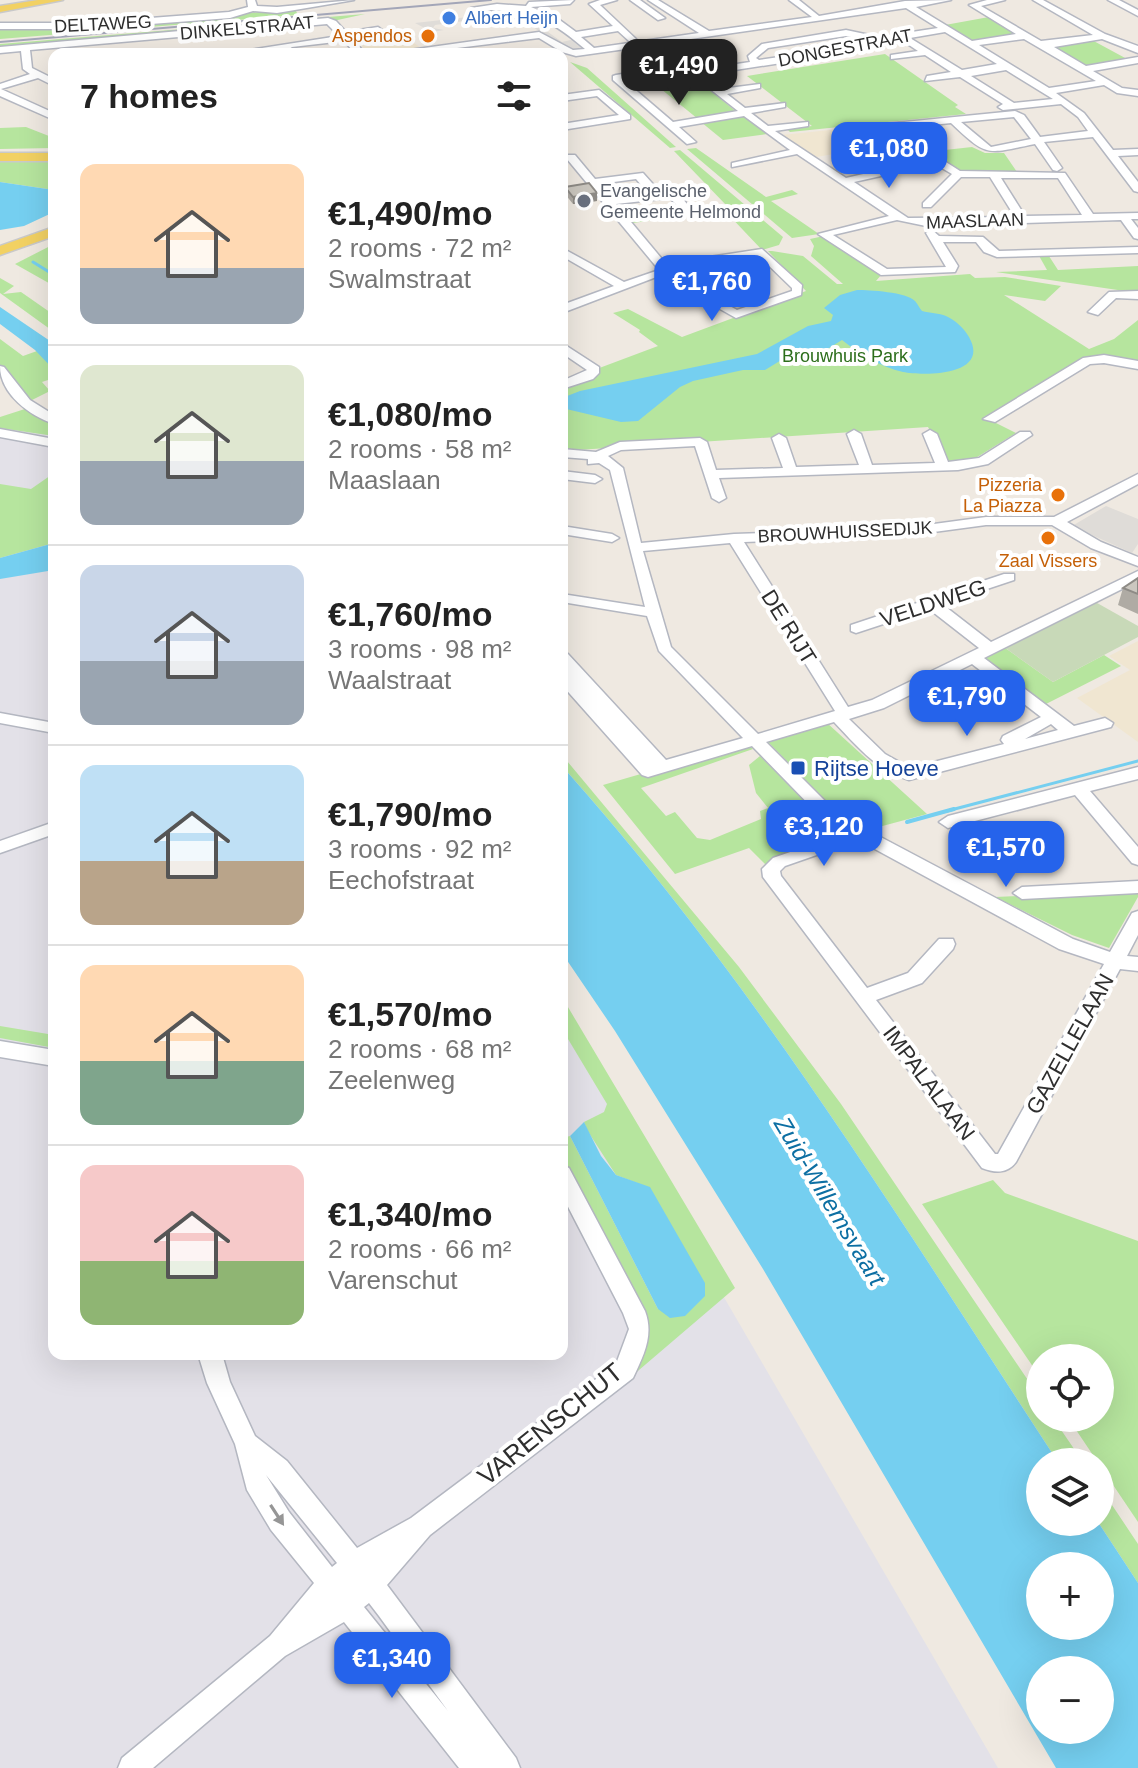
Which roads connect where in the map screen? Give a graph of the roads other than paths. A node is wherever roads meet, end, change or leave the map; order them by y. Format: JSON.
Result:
{"nodes":[{"id":1,"x":35,"y":0,"type":"edge"},
{"id":2,"x":58,"y":0,"type":"edge"},
{"id":3,"x":350,"y":0,"type":"edge"},
{"id":4,"x":613,"y":0,"type":"edge"},
{"id":5,"x":634,"y":0,"type":"edge"},
{"id":6,"x":652,"y":0,"type":"edge"},
{"id":7,"x":662,"y":0,"type":"edge"},
{"id":8,"x":793,"y":0,"type":"edge"},
{"id":9,"x":885,"y":0,"type":"edge"},
{"id":10,"x":946,"y":0,"type":"edge"},
{"id":11,"x":1001,"y":0,"type":"edge"},
{"id":12,"x":1037,"y":0,"type":"edge"},
{"id":13,"x":1112,"y":0,"type":"edge"},
{"id":14,"x":570,"y":1,"type":"edge"},
{"id":15,"x":325,"y":2,"type":"edge"},
{"id":16,"x":252,"y":4,"type":"edge"},
{"id":17,"x":905,"y":4,"type":"edge"},
{"id":18,"x":0,"y":7,"type":"edge"},
{"id":19,"x":519,"y":7,"type":"junction"},
{"id":20,"x":475,"y":8,"type":"dead end"},
{"id":21,"x":597,"y":8,"type":"junction"},
{"id":22,"x":585,"y":10,"type":"dead end"},
{"id":23,"x":1138,"y":13,"type":"edge"},
{"id":24,"x":561,"y":14,"type":"dead end"},
{"id":25,"x":549,"y":15,"type":"junction"},
{"id":26,"x":654,"y":15,"type":"junction"},
{"id":27,"x":815,"y":15,"type":"junction"},
{"id":28,"x":641,"y":17,"type":"dead end"},
{"id":29,"x":627,"y":19,"type":"dead end"},
{"id":30,"x":769,"y":22,"type":"dead end"},
{"id":31,"x":616,"y":24,"type":"junction"},
{"id":32,"x":0,"y":26,"type":"edge"},
{"id":33,"x":947,"y":29,"type":"junction"},
{"id":34,"x":378,"y":30,"type":"dead end"},
{"id":35,"x":679,"y":32,"type":"dead end"},
{"id":36,"x":576,"y":35,"type":"junction"},
{"id":37,"x":711,"y":35,"type":"junction"},
{"id":38,"x":345,"y":36,"type":"junction"},
{"id":39,"x":901,"y":36,"type":"junction"},
{"id":40,"x":1024,"y":36,"type":"junction"},
{"id":41,"x":1102,"y":36,"type":"junction"},
{"id":42,"x":879,"y":40,"type":"junction"},
{"id":43,"x":657,"y":42,"type":"junction"},
{"id":44,"x":971,"y":44,"type":"junction"},
{"id":45,"x":290,"y":45,"type":"junction"},
{"id":46,"x":1044,"y":45,"type":"junction"},
{"id":47,"x":269,"y":48,"type":"edge"},
{"id":48,"x":285,"y":48,"type":"edge"},
{"id":49,"x":356,"y":48,"type":"edge"},
{"id":50,"x":436,"y":48,"type":"edge"},
{"id":51,"x":555,"y":48,"type":"edge"},
{"id":52,"x":25,"y":49,"type":"junction"},
{"id":53,"x":0,"y":50,"type":"edge"},
{"id":54,"x":1138,"y":50,"type":"edge"},
{"id":55,"x":593,"y":51,"type":"junction"},
{"id":56,"x":926,"y":52,"type":"junction"},
{"id":57,"x":568,"y":55,"type":"edge"},
{"id":58,"x":673,"y":57,"type":"junction"},
{"id":59,"x":894,"y":57,"type":"dead end"},
{"id":60,"x":1138,"y":60,"type":"edge"},
{"id":61,"x":757,"y":64,"type":"junction"},
{"id":62,"x":1086,"y":69,"type":"junction"},
{"id":63,"x":691,"y":70,"type":"junction"},
{"id":64,"x":37,"y":75,"type":"junction"},
{"id":65,"x":48,"y":79,"type":"edge"},
{"id":66,"x":1105,"y":82,"type":"junction"},
{"id":67,"x":757,"y":86,"type":"dead end"},
{"id":68,"x":0,"y":89,"type":"edge"},
{"id":69,"x":1049,"y":91,"type":"junction"},
{"id":70,"x":719,"y":92,"type":"junction"},
{"id":71,"x":1138,"y":93,"type":"edge"},
{"id":72,"x":48,"y":94,"type":"edge"},
{"id":73,"x":568,"y":97,"type":"edge"},
{"id":74,"x":1064,"y":101,"type":"junction"},
{"id":75,"x":23,"y":102,"type":"junction"},
{"id":76,"x":782,"y":105,"type":"dead end"},
{"id":77,"x":1012,"y":106,"type":"junction"},
{"id":78,"x":971,"y":110,"type":"dead end"},
{"id":79,"x":745,"y":112,"type":"junction"},
{"id":80,"x":48,"y":114,"type":"edge"},
{"id":81,"x":953,"y":120,"type":"junction"},
{"id":82,"x":805,"y":124,"type":"dead end"},
{"id":83,"x":671,"y":125,"type":"junction"},
{"id":84,"x":568,"y":126,"type":"edge"},
{"id":85,"x":766,"y":129,"type":"junction"},
{"id":86,"x":1095,"y":134,"type":"junction"},
{"id":87,"x":1036,"y":141,"type":"junction"},
{"id":88,"x":691,"y":142,"type":"dead end"},
{"id":89,"x":798,"y":151,"type":"junction"},
{"id":90,"x":1138,"y":152,"type":"edge"},
{"id":91,"x":1111,"y":153,"type":"junction"},
{"id":92,"x":568,"y":154,"type":"edge"},
{"id":93,"x":0,"y":157,"type":"edge"},
{"id":94,"x":48,"y":157,"type":"edge"},
{"id":95,"x":934,"y":161,"type":"junction"},
{"id":96,"x":736,"y":165,"type":"dead end"},
{"id":97,"x":1059,"y":172,"type":"junction"},
{"id":98,"x":958,"y":174,"type":"junction"},
{"id":99,"x":994,"y":175,"type":"junction"},
{"id":100,"x":589,"y":178,"type":"junction"},
{"id":101,"x":845,"y":181,"type":"junction"},
{"id":102,"x":1138,"y":189,"type":"edge"},
{"id":103,"x":657,"y":196,"type":"junction"},
{"id":104,"x":609,"y":202,"type":"junction"},
{"id":105,"x":927,"y":205,"type":"dead end"},
{"id":106,"x":687,"y":210,"type":"dead end"},
{"id":107,"x":1138,"y":216,"type":"edge"},
{"id":108,"x":897,"y":217,"type":"junction"},
{"id":109,"x":1124,"y":217,"type":"junction"},
{"id":110,"x":1090,"y":218,"type":"junction"},
{"id":111,"x":1022,"y":220,"type":"junction"},
{"id":112,"x":926,"y":223,"type":"junction"},
{"id":113,"x":48,"y":233,"type":"edge"},
{"id":114,"x":1138,"y":236,"type":"edge"},
{"id":115,"x":936,"y":239,"type":"junction"},
{"id":116,"x":714,"y":243,"type":"dead end"},
{"id":117,"x":1138,"y":250,"type":"edge"},
{"id":118,"x":0,"y":251,"type":"edge"},
{"id":119,"x":568,"y":254,"type":"edge"},
{"id":120,"x":727,"y":257,"type":"junction"},
{"id":121,"x":666,"y":271,"type":"junction"},
{"id":122,"x":681,"y":274,"type":"junction"},
{"id":123,"x":624,"y":287,"type":"junction"},
{"id":124,"x":1138,"y":295,"type":"edge"},
{"id":125,"x":568,"y":306,"type":"edge"},
{"id":126,"x":1094,"y":312,"type":"dead end"},
{"id":127,"x":568,"y":351,"type":"edge"},
{"id":128,"x":1138,"y":365,"type":"edge"},
{"id":129,"x":0,"y":370,"type":"edge"},
{"id":130,"x":568,"y":382,"type":"edge"},
{"id":131,"x":48,"y":417,"type":"edge"},
{"id":132,"x":0,"y":433,"type":"edge"},
{"id":133,"x":854,"y":434,"type":"dead end"},
{"id":134,"x":930,"y":434,"type":"dead end"},
{"id":135,"x":779,"y":438,"type":"dead end"},
{"id":136,"x":48,"y":442,"type":"edge"},
{"id":137,"x":568,"y":457,"type":"edge"},
{"id":138,"x":596,"y":459,"type":"junction"},
{"id":139,"x":943,"y":466,"type":"junction"},
{"id":140,"x":867,"y":469,"type":"junction"},
{"id":141,"x":791,"y":471,"type":"junction"},
{"id":142,"x":710,"y":474,"type":"junction"},
{"id":143,"x":568,"y":476,"type":"edge"},
{"id":144,"x":1138,"y":478,"type":"edge"},
{"id":145,"x":595,"y":479,"type":"dead end"},
{"id":146,"x":719,"y":498,"type":"dead end"},
{"id":147,"x":1055,"y":521,"type":"junction"},
{"id":148,"x":568,"y":531,"type":"edge"},
{"id":149,"x":612,"y":538,"type":"dead end"},
{"id":150,"x":734,"y":538,"type":"junction"},
{"id":151,"x":635,"y":548,"type":"junction"},
{"id":152,"x":1136,"y":563,"type":"edge"},
{"id":153,"x":1009,"y":577,"type":"dead end"},
{"id":154,"x":568,"y":599,"type":"edge"},
{"id":155,"x":933,"y":604,"type":"junction"},
{"id":156,"x":656,"y":613,"type":"junction"},
{"id":157,"x":856,"y":628,"type":"dead end"},
{"id":158,"x":991,"y":650,"type":"junction"},
{"id":159,"x":974,"y":658,"type":"junction"},
{"id":160,"x":568,"y":664,"type":"edge"},
{"id":161,"x":568,"y":682,"type":"edge"},
{"id":162,"x":842,"y":716,"type":"junction"},
{"id":163,"x":1053,"y":717,"type":"junction"},
{"id":164,"x":0,"y":718,"type":"edge"},
{"id":165,"x":1105,"y":723,"type":"dead end"},
{"id":166,"x":48,"y":725,"type":"edge"},
{"id":167,"x":1072,"y":732,"type":"junction"},
{"id":168,"x":751,"y":739,"type":"junction"},
{"id":169,"x":976,"y":757,"type":"junction"},
{"id":170,"x":663,"y":767,"type":"junction"},
{"id":171,"x":1138,"y":773,"type":"edge"},
{"id":172,"x":1080,"y":790,"type":"junction"},
{"id":173,"x":948,"y":822,"type":"dead end"},
{"id":174,"x":846,"y":828,"type":"junction"},
{"id":175,"x":48,"y":830,"type":"edge"},
{"id":176,"x":0,"y":847,"type":"edge"},
{"id":177,"x":1138,"y":859,"type":"edge"},
{"id":178,"x":1138,"y":887,"type":"edge"},
{"id":179,"x":1022,"y":893,"type":"dead end"},
{"id":180,"x":1138,"y":918,"type":"edge"},
{"id":181,"x":946,"y":944,"type":"dead end"},
{"id":182,"x":1116,"y":961,"type":"junction"},
{"id":183,"x":1138,"y":964,"type":"edge"},
{"id":184,"x":864,"y":997,"type":"junction"},
{"id":185,"x":0,"y":1049,"type":"edge"},
{"id":186,"x":48,"y":1057,"type":"edge"},
{"id":187,"x":996,"y":1165,"type":"joint"},
{"id":188,"x":568,"y":1185,"type":"edge"},
{"id":189,"x":212,"y":1360,"type":"edge"},
{"id":190,"x":247,"y":1444,"type":"junction"},
{"id":191,"x":361,"y":1575,"type":"junction"},
{"id":192,"x":330,"y":1584,"type":"junction"},
{"id":193,"x":347,"y":1605,"type":"junction"},
{"id":194,"x":276,"y":1647,"type":"junction"},
{"id":195,"x":132,"y":1768,"type":"edge"},
{"id":196,"x":476,"y":1768,"type":"edge"},
{"id":197,"x":506,"y":1768,"type":"edge"}],
"edges":[{"from":1,"to":18,"type":"main road"},
{"from":2,"to":18,"type":"main road"},
{"from":3,"to":15,"type":"street","name":"DELTAWEG"},
{"from":4,"to":21,"type":"street"},
{"from":5,"to":26,"type":"street"},
{"from":6,"to":37,"type":"street"},
{"from":7,"to":37,"type":"street"},
{"from":8,"to":27,"type":"street"},
{"from":9,"to":27,"type":"street"},
{"from":10,"to":17,"type":"street"},
{"from":11,"to":40,"type":"street"},
{"from":12,"to":41,"type":"street"},
{"from":13,"to":23,"type":"street"},
{"from":14,"to":19,"type":"street"},
{"from":15,"to":16,"type":"street","name":"DELTAWEG"},
{"from":16,"to":32,"type":"street","name":"DELTAWEG"},
{"from":17,"to":33,"type":"street"},
{"from":17,"to":37,"type":"street"},
{"from":19,"to":20,"type":"street"},
{"from":19,"to":25,"type":"street"},
{"from":21,"to":22,"type":"street"},
{"from":21,"to":31,"type":"street"},
{"from":24,"to":25,"type":"street"},
{"from":25,"to":36,"type":"street"},
{"from":26,"to":28,"type":"street"},
{"from":26,"to":35,"type":"street"},
{"from":27,"to":30,"type":"street"},
{"from":29,"to":31,"type":"street"},
{"from":31,"to":36,"type":"street"},
{"from":31,"to":58,"type":"street","name":"MAASLAAN"},
{"from":33,"to":39,"type":"street","name":"DONGESTRAAT"},
{"from":33,"to":44,"type":"street"},
{"from":34,"to":38,"type":"street"},
{"from":36,"to":55,"type":"street"},
{"from":37,"to":43,"type":"street"},
{"from":38,"to":45,"type":"street"},
{"from":38,"to":49,"type":"street","name":"DINKELSTRAAT"},
{"from":38,"to":52,"type":"street","name":"DINKELSTRAAT"},
{"from":39,"to":42,"type":"street","name":"DONGESTRAAT"},
{"from":39,"to":56,"type":"street"},
{"from":40,"to":44,"type":"street"},
{"from":40,"to":46,"type":"street"},
{"from":41,"to":46,"type":"street"},
{"from":41,"to":54,"type":"street"},
{"from":42,"to":61,"type":"street","name":"DONGESTRAAT"},
{"from":42,"to":61,"type":"street"},
{"from":43,"to":55,"type":"street"},
{"from":43,"to":58,"type":"street","name":"MAASLAAN"},
{"from":44,"to":69,"type":"street"},
{"from":45,"to":47,"type":"street"},
{"from":45,"to":48,"type":"street"},
{"from":46,"to":62,"type":"street"},
{"from":50,"to":51,"type":"street"},
{"from":52,"to":53,"type":"street","name":"DINKELSTRAAT"},
{"from":52,"to":64,"type":"street"},
{"from":55,"to":57,"type":"street"},
{"from":56,"to":59,"type":"street"},
{"from":56,"to":77,"type":"street"},
{"from":58,"to":63,"type":"street","name":"MAASLAAN"},
{"from":60,"to":62,"type":"street"},
{"from":61,"to":63,"type":"street","name":"DONGESTRAAT"},
{"from":62,"to":66,"type":"street"},
{"from":63,"to":70,"type":"street","name":"MAASLAAN"},
{"from":63,"to":83,"type":"street","name":"DONGESTRAAT"},
{"from":64,"to":65,"type":"street"},
{"from":64,"to":68,"type":"street"},
{"from":66,"to":69,"type":"street"},
{"from":66,"to":71,"type":"street"},
{"from":67,"to":70,"type":"street"},
{"from":68,"to":75,"type":"street"},
{"from":69,"to":74,"type":"street"},
{"from":70,"to":79,"type":"street","name":"MAASLAAN"},
{"from":72,"to":75,"type":"street"},
{"from":73,"to":84,"type":"street"},
{"from":74,"to":77,"type":"street"},
{"from":74,"to":86,"type":"street"},
{"from":75,"to":80,"type":"street"},
{"from":76,"to":79,"type":"street"},
{"from":77,"to":78,"type":"street"},
{"from":79,"to":83,"type":"street"},
{"from":79,"to":85,"type":"street","name":"MAASLAAN"},
{"from":81,"to":87,"type":"street"},
{"from":81,"to":87,"type":"street"},
{"from":81,"to":95,"type":"street"},
{"from":82,"to":85,"type":"street"},
{"from":83,"to":88,"type":"street"},
{"from":85,"to":89,"type":"street","name":"MAASLAAN"},
{"from":86,"to":87,"type":"street"},
{"from":86,"to":91,"type":"street"},
{"from":87,"to":97,"type":"street"},
{"from":89,"to":96,"type":"street"},
{"from":89,"to":101,"type":"street","name":"MAASLAAN"},
{"from":90,"to":91,"type":"street"},
{"from":91,"to":102,"type":"street"},
{"from":92,"to":100,"type":"street"},
{"from":93,"to":94,"type":"main road"},
{"from":95,"to":98,"type":"street"},
{"from":95,"to":101,"type":"street"},
{"from":97,"to":99,"type":"street"},
{"from":97,"to":110,"type":"street"},
{"from":98,"to":99,"type":"street"},
{"from":98,"to":105,"type":"street"},
{"from":99,"to":111,"type":"street"},
{"from":100,"to":103,"type":"street"},
{"from":100,"to":104,"type":"street"},
{"from":101,"to":108,"type":"street","name":"MAASLAAN"},
{"from":103,"to":104,"type":"street"},
{"from":103,"to":106,"type":"street"},
{"from":104,"to":121,"type":"street"},
{"from":107,"to":109,"type":"street","name":"MAASLAAN"},
{"from":108,"to":112,"type":"street","name":"MAASLAAN"},
{"from":108,"to":115,"type":"street"},
{"from":109,"to":110,"type":"street","name":"MAASLAAN"},
{"from":109,"to":114,"type":"street"},
{"from":110,"to":111,"type":"street","name":"MAASLAAN"},
{"from":111,"to":112,"type":"street","name":"MAASLAAN"},
{"from":112,"to":115,"type":"street"},
{"from":113,"to":118,"type":"main road"},
{"from":115,"to":117,"type":"street"},
{"from":116,"to":120,"type":"street"},
{"from":119,"to":123,"type":"street"},
{"from":120,"to":122,"type":"street"},
{"from":120,"to":122,"type":"street"},
{"from":121,"to":122,"type":"street"},
{"from":121,"to":123,"type":"street"},
{"from":123,"to":125,"type":"street"},
{"from":124,"to":126,"type":"street"},
{"from":127,"to":130,"type":"street"},
{"from":128,"to":139,"type":"street"},
{"from":129,"to":131,"type":"street"},
{"from":132,"to":136,"type":"street"},
{"from":133,"to":140,"type":"street"},
{"from":134,"to":139,"type":"street"},
{"from":135,"to":141,"type":"street"},
{"from":137,"to":138,"type":"street"},
{"from":138,"to":142,"type":"street"},
{"from":138,"to":151,"type":"street"},
{"from":139,"to":140,"type":"street"},
{"from":140,"to":141,"type":"street"},
{"from":141,"to":142,"type":"street"},
{"from":142,"to":146,"type":"street"},
{"from":143,"to":145,"type":"street"},
{"from":144,"to":147,"type":"street"},
{"from":147,"to":150,"type":"street","name":"BROUWHUISSEDIJK"},
{"from":147,"to":152,"type":"street"},
{"from":148,"to":149,"type":"street"},
{"from":150,"to":151,"type":"street","name":"BROUWHUISSEDIJK"},
{"from":150,"to":162,"type":"street","name":"DE RIJT"},
{"from":151,"to":156,"type":"street"},
{"from":152,"to":158,"type":"street"},
{"from":153,"to":155,"type":"street","name":"VELDWEG"},
{"from":154,"to":156,"type":"street"},
{"from":155,"to":157,"type":"street","name":"VELDWEG"},
{"from":155,"to":158,"type":"street"},
{"from":156,"to":168,"type":"street"},
{"from":158,"to":159,"type":"street"},
{"from":159,"to":162,"type":"street"},
{"from":159,"to":163,"type":"street"},
{"from":160,"to":170,"type":"street"},
{"from":161,"to":170,"type":"street"},
{"from":162,"to":168,"type":"street"},
{"from":162,"to":169,"type":"street","name":"DE RIJT"},
{"from":163,"to":167,"type":"street"},
{"from":163,"to":169,"type":"street"},
{"from":164,"to":166,"type":"street"},
{"from":165,"to":167,"type":"street"},
{"from":167,"to":169,"type":"street"},
{"from":168,"to":170,"type":"street"},
{"from":168,"to":174,"type":"street"},
{"from":171,"to":172,"type":"street"},
{"from":172,"to":173,"type":"street"},
{"from":172,"to":177,"type":"street"},
{"from":174,"to":182,"type":"street"},
{"from":174,"to":184,"type":"street","name":"IMPALALAAN"},
{"from":175,"to":176,"type":"street"},
{"from":178,"to":179,"type":"street"},
{"from":180,"to":182,"type":"street","name":"GAZELLELAAN"},
{"from":181,"to":184,"type":"street","name":"IMPALALAAN"},
{"from":182,"to":183,"type":"street"},
{"from":182,"to":187,"type":"street","name":"GAZELLELAAN"},
{"from":184,"to":187,"type":"street","name":"IMPALALAAN"},
{"from":185,"to":186,"type":"street"},
{"from":188,"to":191,"type":"street","name":"VARENSCHUT"},
{"from":189,"to":190,"type":"street"},
{"from":190,"to":191,"type":"street"},
{"from":190,"to":192,"type":"street","one_way":true},
{"from":191,"to":192,"type":"street"},
{"from":191,"to":193,"type":"street"},
{"from":191,"to":197,"type":"street"},
{"from":192,"to":193,"type":"street"},
{"from":192,"to":194,"type":"street"},
{"from":193,"to":194,"type":"street"},
{"from":193,"to":196,"type":"street"},
{"from":194,"to":195,"type":"street"}]}
